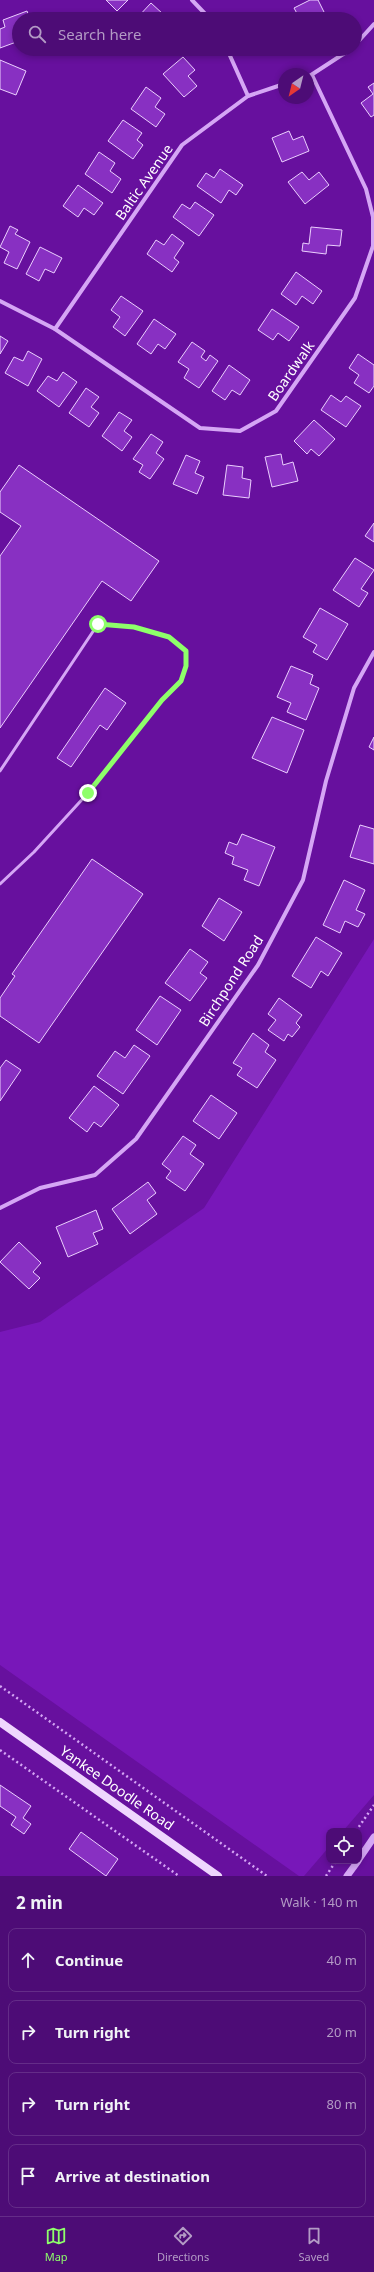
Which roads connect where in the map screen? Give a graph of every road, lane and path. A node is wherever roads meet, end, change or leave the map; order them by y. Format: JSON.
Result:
{"nodes":[{"id":1,"x":192,"y":0,"type":"edge"},
{"id":2,"x":203,"y":12,"type":"edge"},
{"id":3,"x":374,"y":24,"type":"edge"},
{"id":4,"x":362,"y":37,"type":"edge"},
{"id":5,"x":230,"y":56,"type":"edge"},
{"id":6,"x":340,"y":56,"type":"edge"},
{"id":7,"x":314,"y":73,"type":"edge"},
{"id":8,"x":314,"y":84,"type":"edge"},
{"id":9,"x":278,"y":86,"type":"edge"},
{"id":10,"x":248,"y":96,"type":"junction"},
{"id":11,"x":0,"y":301,"type":"edge"},
{"id":12,"x":55,"y":329,"type":"junction"},
{"id":13,"x":374,"y":652,"type":"edge"},
{"id":14,"x":0,"y":771,"type":"edge"},
{"id":15,"x":0,"y":884,"type":"edge"},
{"id":16,"x":0,"y":1208,"type":"edge"},
{"id":17,"x":0,"y":1686,"type":"edge"},
{"id":18,"x":0,"y":1722,"type":"edge"},
{"id":19,"x":0,"y":1750,"type":"edge"},
{"id":20,"x":374,"y":1805,"type":"edge"},
{"id":21,"x":358,"y":1828,"type":"edge"},
{"id":22,"x":374,"y":1838,"type":"edge"},
{"id":23,"x":362,"y":1854,"type":"edge"},
{"id":24,"x":334,"y":1864,"type":"edge"},
{"id":25,"x":355,"y":1864,"type":"edge"},
{"id":26,"x":179,"y":1876,"type":"edge"},
{"id":27,"x":218,"y":1876,"type":"edge"},
{"id":28,"x":267,"y":1876,"type":"edge"},
{"id":29,"x":326,"y":1876,"type":"edge"},
{"id":30,"x":347,"y":1876,"type":"edge"}],
"edges":[{"from":1,"to":2,"type":"street"},
{"from":3,"to":4,"type":"street"},
{"from":5,"to":10,"type":"street"},
{"from":6,"to":7,"type":"street"},
{"from":8,"to":12,"type":"street","name":"Boardwalk"},
{"from":9,"to":10,"type":"street","name":"Baltic Avenue"},
{"from":10,"to":12,"type":"street","name":"Baltic Avenue"},
{"from":11,"to":12,"type":"street","name":"Boardwalk"},
{"from":13,"to":16,"type":"street","name":"Birchpond Road"},
{"from":14,"to":15,"type":"lane"},
{"from":17,"to":28,"type":"path"},
{"from":18,"to":27,"type":"main road","name":"Yankee Doodle Road"},
{"from":19,"to":26,"type":"path"},
{"from":20,"to":21,"type":"path"},
{"from":22,"to":23,"type":"street"},
{"from":24,"to":29,"type":"path"},
{"from":25,"to":30,"type":"street"}]}
